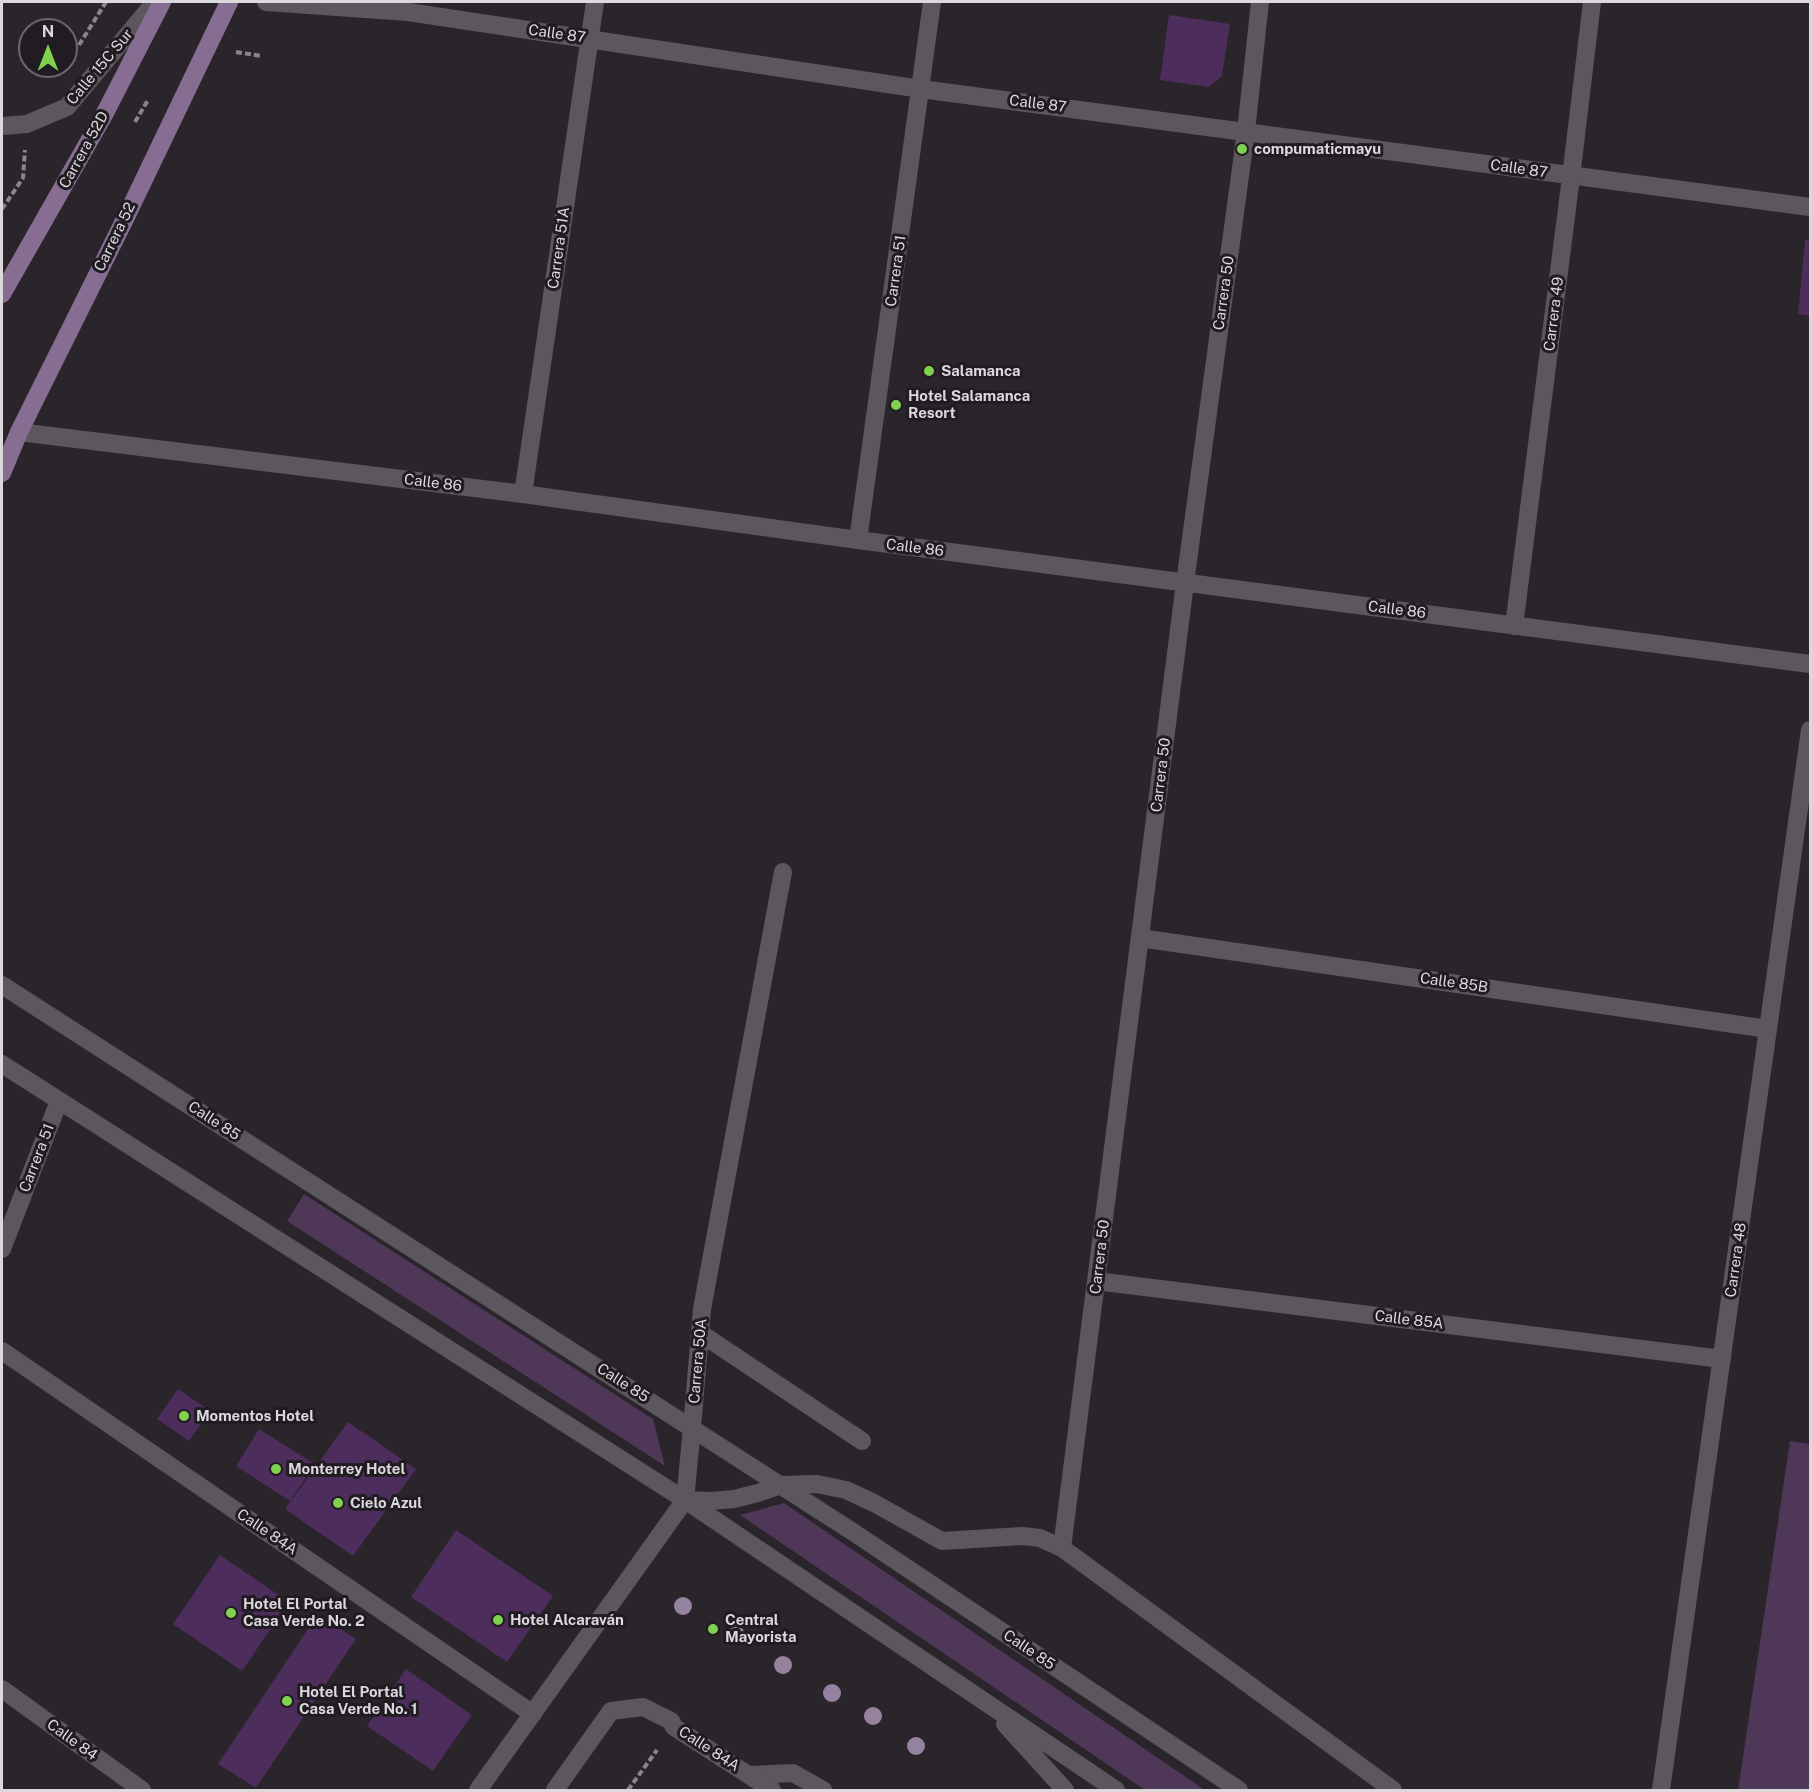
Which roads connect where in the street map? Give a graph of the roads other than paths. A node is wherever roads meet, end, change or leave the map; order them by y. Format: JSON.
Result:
{"nodes":[{"id":1,"x":155,"y":2,"type":"edge"},
{"id":2,"x":162,"y":2,"type":"edge"},
{"id":3,"x":229,"y":2,"type":"edge"},
{"id":4,"x":266,"y":2,"type":"edge"},
{"id":5,"x":595,"y":2,"type":"edge"},
{"id":6,"x":932,"y":2,"type":"edge"},
{"id":7,"x":1260,"y":2,"type":"edge"},
{"id":8,"x":1592,"y":2,"type":"edge"},
{"id":9,"x":590,"y":38,"type":"junction"},
{"id":10,"x":921,"y":89,"type":"junction"},
{"id":11,"x":2,"y":126,"type":"edge"},
{"id":12,"x":1246,"y":131,"type":"junction"},
{"id":13,"x":1571,"y":177,"type":"junction"},
{"id":14,"x":1810,"y":207,"type":"edge"},
{"id":15,"x":2,"y":294,"type":"edge"},
{"id":16,"x":19,"y":432,"type":"junction"},
{"id":17,"x":2,"y":473,"type":"edge"},
{"id":18,"x":523,"y":494,"type":"junction"},
{"id":19,"x":858,"y":540,"type":"junction"},
{"id":20,"x":1185,"y":583,"type":"junction"},
{"id":21,"x":1514,"y":626,"type":"junction"},
{"id":22,"x":1810,"y":664,"type":"edge"},
{"id":23,"x":1810,"y":730,"type":"edge"},
{"id":24,"x":783,"y":872,"type":"dead end"},
{"id":25,"x":1140,"y":938,"type":"junction"},
{"id":26,"x":2,"y":985,"type":"edge"},
{"id":27,"x":1768,"y":1029,"type":"junction"},
{"id":28,"x":2,"y":1064,"type":"edge"},
{"id":29,"x":59,"y":1101,"type":"junction"},
{"id":30,"x":2,"y":1249,"type":"edge"},
{"id":31,"x":1096,"y":1281,"type":"junction"},
{"id":32,"x":700,"y":1333,"type":"junction"},
{"id":33,"x":2,"y":1351,"type":"edge"},
{"id":34,"x":1722,"y":1359,"type":"junction"},
{"id":35,"x":692,"y":1428,"type":"junction"},
{"id":36,"x":862,"y":1441,"type":"dead end"},
{"id":37,"x":781,"y":1485,"type":"junction"},
{"id":38,"x":685,"y":1500,"type":"junction"},
{"id":39,"x":1062,"y":1548,"type":"junction"},
{"id":40,"x":2,"y":1689,"type":"edge"},
{"id":41,"x":986,"y":1702,"type":"junction"},
{"id":42,"x":533,"y":1714,"type":"junction"},
{"id":43,"x":750,"y":1775,"type":"junction"},
{"id":44,"x":142,"y":1791,"type":"edge"},
{"id":45,"x":478,"y":1791,"type":"edge"},
{"id":46,"x":555,"y":1791,"type":"edge"},
{"id":47,"x":772,"y":1791,"type":"edge"},
{"id":48,"x":823,"y":1791,"type":"edge"},
{"id":49,"x":1065,"y":1791,"type":"edge"},
{"id":50,"x":1116,"y":1791,"type":"edge"},
{"id":51,"x":1239,"y":1791,"type":"edge"},
{"id":52,"x":1393,"y":1791,"type":"edge"},
{"id":53,"x":1661,"y":1791,"type":"edge"}],
"edges":[{"from":1,"to":11,"type":"street","name":"Calle 15C Sur"},
{"from":2,"to":15,"type":"main road","name":"Carrera 52D"},
{"from":3,"to":16,"type":"main road","name":"Carrera 52"},
{"from":4,"to":9,"type":"street","name":"Calle 87"},
{"from":5,"to":9,"type":"street","name":"Carrera 51A"},
{"from":6,"to":10,"type":"street","name":"Carrera 51"},
{"from":7,"to":12,"type":"street","name":"Carrera 50"},
{"from":8,"to":13,"type":"street","name":"Carrera 49"},
{"from":9,"to":10,"type":"street","name":"Calle 87"},
{"from":9,"to":18,"type":"street","name":"Carrera 51A"},
{"from":10,"to":12,"type":"street","name":"Calle 87"},
{"from":10,"to":19,"type":"street","name":"Carrera 51"},
{"from":12,"to":13,"type":"street","name":"Calle 87"},
{"from":12,"to":20,"type":"street","name":"Carrera 50"},
{"from":13,"to":14,"type":"street","name":"Calle 87"},
{"from":13,"to":21,"type":"street","name":"Carrera 49"},
{"from":16,"to":17,"type":"main road","name":"Carrera 52"},
{"from":16,"to":18,"type":"street","name":"Calle 86"},
{"from":18,"to":19,"type":"street","name":"Calle 86"},
{"from":19,"to":20,"type":"street","name":"Calle 86"},
{"from":20,"to":21,"type":"street","name":"Calle 86"},
{"from":20,"to":25,"type":"street","name":"Carrera 50"},
{"from":21,"to":22,"type":"street","name":"Calle 86"},
{"from":23,"to":27,"type":"street","name":"Carrera 48"},
{"from":24,"to":32,"type":"street","name":"Carrera 50A"},
{"from":25,"to":27,"type":"street","name":"Calle 85B"},
{"from":25,"to":31,"type":"street","name":"Carrera 50"},
{"from":26,"to":35,"type":"street","name":"Calle 85"},
{"from":27,"to":34,"type":"street","name":"Carrera 48"},
{"from":28,"to":29,"type":"street"},
{"from":29,"to":30,"type":"street","name":"Carrera 51"},
{"from":29,"to":38,"type":"street"},
{"from":31,"to":34,"type":"street","name":"Calle 85A"},
{"from":31,"to":39,"type":"street","name":"Carrera 50"},
{"from":32,"to":35,"type":"street","name":"Carrera 50A"},
{"from":32,"to":36,"type":"street"},
{"from":33,"to":42,"type":"street","name":"Calle 84A"},
{"from":34,"to":53,"type":"street","name":"Carrera 48"},
{"from":35,"to":37,"type":"street","name":"Calle 85"},
{"from":35,"to":38,"type":"street","name":"Carrera 50A"},
{"from":37,"to":38,"type":"street"},
{"from":37,"to":39,"type":"street"},
{"from":37,"to":51,"type":"street","name":"Calle 85"},
{"from":38,"to":41,"type":"street"},
{"from":38,"to":42,"type":"street","name":"Carrera 50A"},
{"from":39,"to":52,"type":"street"},
{"from":40,"to":44,"type":"street","name":"Calle 84"},
{"from":41,"to":49,"type":"street"},
{"from":41,"to":50,"type":"street"},
{"from":42,"to":45,"type":"street","name":"Carrera 50A"},
{"from":43,"to":46,"type":"street","name":"Calle 84A"},
{"from":43,"to":47,"type":"street","name":"Calle 84A"},
{"from":43,"to":48,"type":"street"}]}
